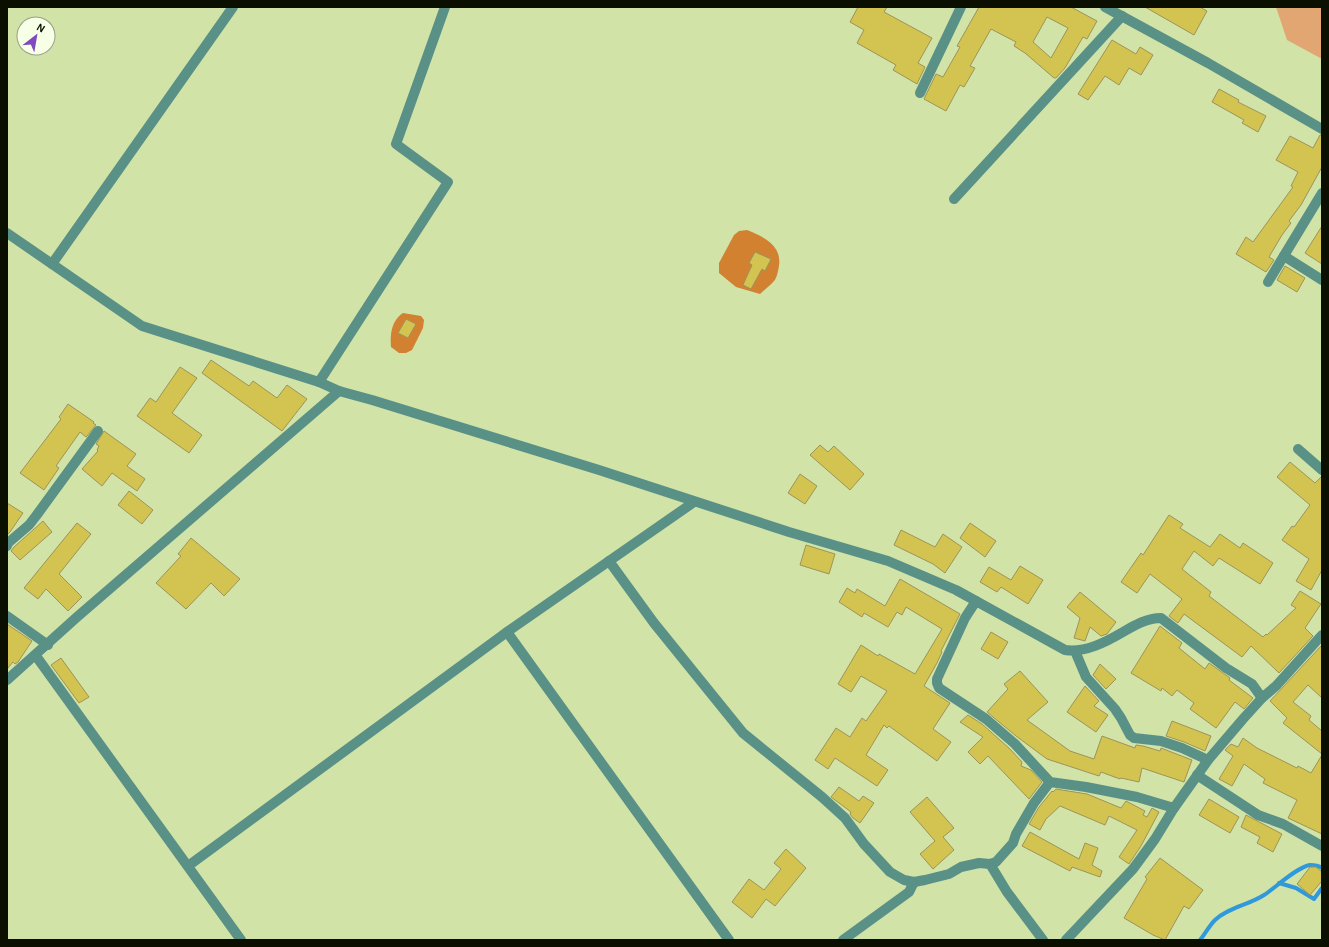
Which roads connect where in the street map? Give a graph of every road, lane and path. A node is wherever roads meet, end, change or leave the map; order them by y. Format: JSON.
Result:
{"nodes":[{"id":1,"x":233,"y":7,"type":"edge"},
{"id":2,"x":445,"y":7,"type":"edge"},
{"id":3,"x":961,"y":7,"type":"edge"},
{"id":4,"x":1105,"y":7,"type":"edge"},
{"id":5,"x":1122,"y":16,"type":"junction"},
{"id":6,"x":920,"y":92,"type":"dead end"},
{"id":7,"x":1322,"y":129,"type":"edge"},
{"id":8,"x":1322,"y":193,"type":"edge"},
{"id":9,"x":954,"y":199,"type":"dead end"},
{"id":10,"x":7,"y":233,"type":"edge"},
{"id":11,"x":1284,"y":256,"type":"junction"},
{"id":12,"x":52,"y":264,"type":"junction"},
{"id":13,"x":1322,"y":280,"type":"edge"},
{"id":14,"x":1268,"y":282,"type":"dead end"},
{"id":15,"x":319,"y":382,"type":"junction"},
{"id":16,"x":339,"y":391,"type":"junction"},
{"id":17,"x":98,"y":431,"type":"dead end"},
{"id":18,"x":1298,"y":449,"type":"dead end"},
{"id":19,"x":1322,"y":470,"type":"edge"},
{"id":20,"x":694,"y":502,"type":"junction"},
{"id":21,"x":7,"y":546,"type":"edge"},
{"id":22,"x":609,"y":561,"type":"junction"},
{"id":23,"x":976,"y":601,"type":"junction"},
{"id":24,"x":7,"y":616,"type":"edge"},
{"id":25,"x":507,"y":632,"type":"junction"},
{"id":26,"x":1322,"y":635,"type":"edge"},
{"id":27,"x":48,"y":645,"type":"junction"},
{"id":28,"x":1075,"y":651,"type":"junction"},
{"id":29,"x":36,"y":656,"type":"junction"},
{"id":30,"x":7,"y":680,"type":"edge"},
{"id":31,"x":1262,"y":698,"type":"junction"},
{"id":32,"x":1208,"y":760,"type":"junction"},
{"id":33,"x":1197,"y":775,"type":"junction"},
{"id":34,"x":1050,"y":782,"type":"junction"},
{"id":35,"x":1174,"y":808,"type":"junction"},
{"id":36,"x":1322,"y":846,"type":"edge"},
{"id":37,"x":990,"y":864,"type":"junction"},
{"id":38,"x":188,"y":866,"type":"junction"},
{"id":39,"x":914,"y":882,"type":"junction"},
{"id":40,"x":241,"y":940,"type":"edge"},
{"id":41,"x":729,"y":940,"type":"edge"},
{"id":42,"x":843,"y":940,"type":"edge"},
{"id":43,"x":1043,"y":940,"type":"edge"},
{"id":44,"x":1066,"y":940,"type":"edge"}],
"edges":[{"from":1,"to":12,"type":"street"},
{"from":2,"to":15,"type":"street"},
{"from":3,"to":6,"type":"street"},
{"from":4,"to":5,"type":"street"},
{"from":5,"to":7,"type":"street"},
{"from":5,"to":9,"type":"street"},
{"from":8,"to":11,"type":"street"},
{"from":10,"to":12,"type":"street"},
{"from":11,"to":13,"type":"street"},
{"from":11,"to":14,"type":"street"},
{"from":12,"to":15,"type":"street"},
{"from":15,"to":16,"type":"street"},
{"from":16,"to":20,"type":"street"},
{"from":16,"to":27,"type":"street"},
{"from":17,"to":21,"type":"street"},
{"from":18,"to":19,"type":"street"},
{"from":20,"to":22,"type":"street"},
{"from":20,"to":23,"type":"street"},
{"from":22,"to":25,"type":"street"},
{"from":22,"to":39,"type":"street"},
{"from":23,"to":28,"type":"street"},
{"from":23,"to":34,"type":"street"},
{"from":24,"to":27,"type":"street"},
{"from":25,"to":38,"type":"street"},
{"from":25,"to":41,"type":"street"},
{"from":26,"to":31,"type":"street"},
{"from":27,"to":29,"type":"street"},
{"from":28,"to":31,"type":"street"},
{"from":28,"to":32,"type":"street"},
{"from":29,"to":30,"type":"street"},
{"from":29,"to":38,"type":"street"},
{"from":31,"to":32,"type":"street"},
{"from":32,"to":33,"type":"street"},
{"from":33,"to":35,"type":"street"},
{"from":33,"to":36,"type":"street"},
{"from":34,"to":35,"type":"street"},
{"from":34,"to":37,"type":"street"},
{"from":35,"to":44,"type":"street"},
{"from":37,"to":39,"type":"street"},
{"from":37,"to":43,"type":"street"},
{"from":38,"to":40,"type":"street"},
{"from":39,"to":42,"type":"street"}]}
